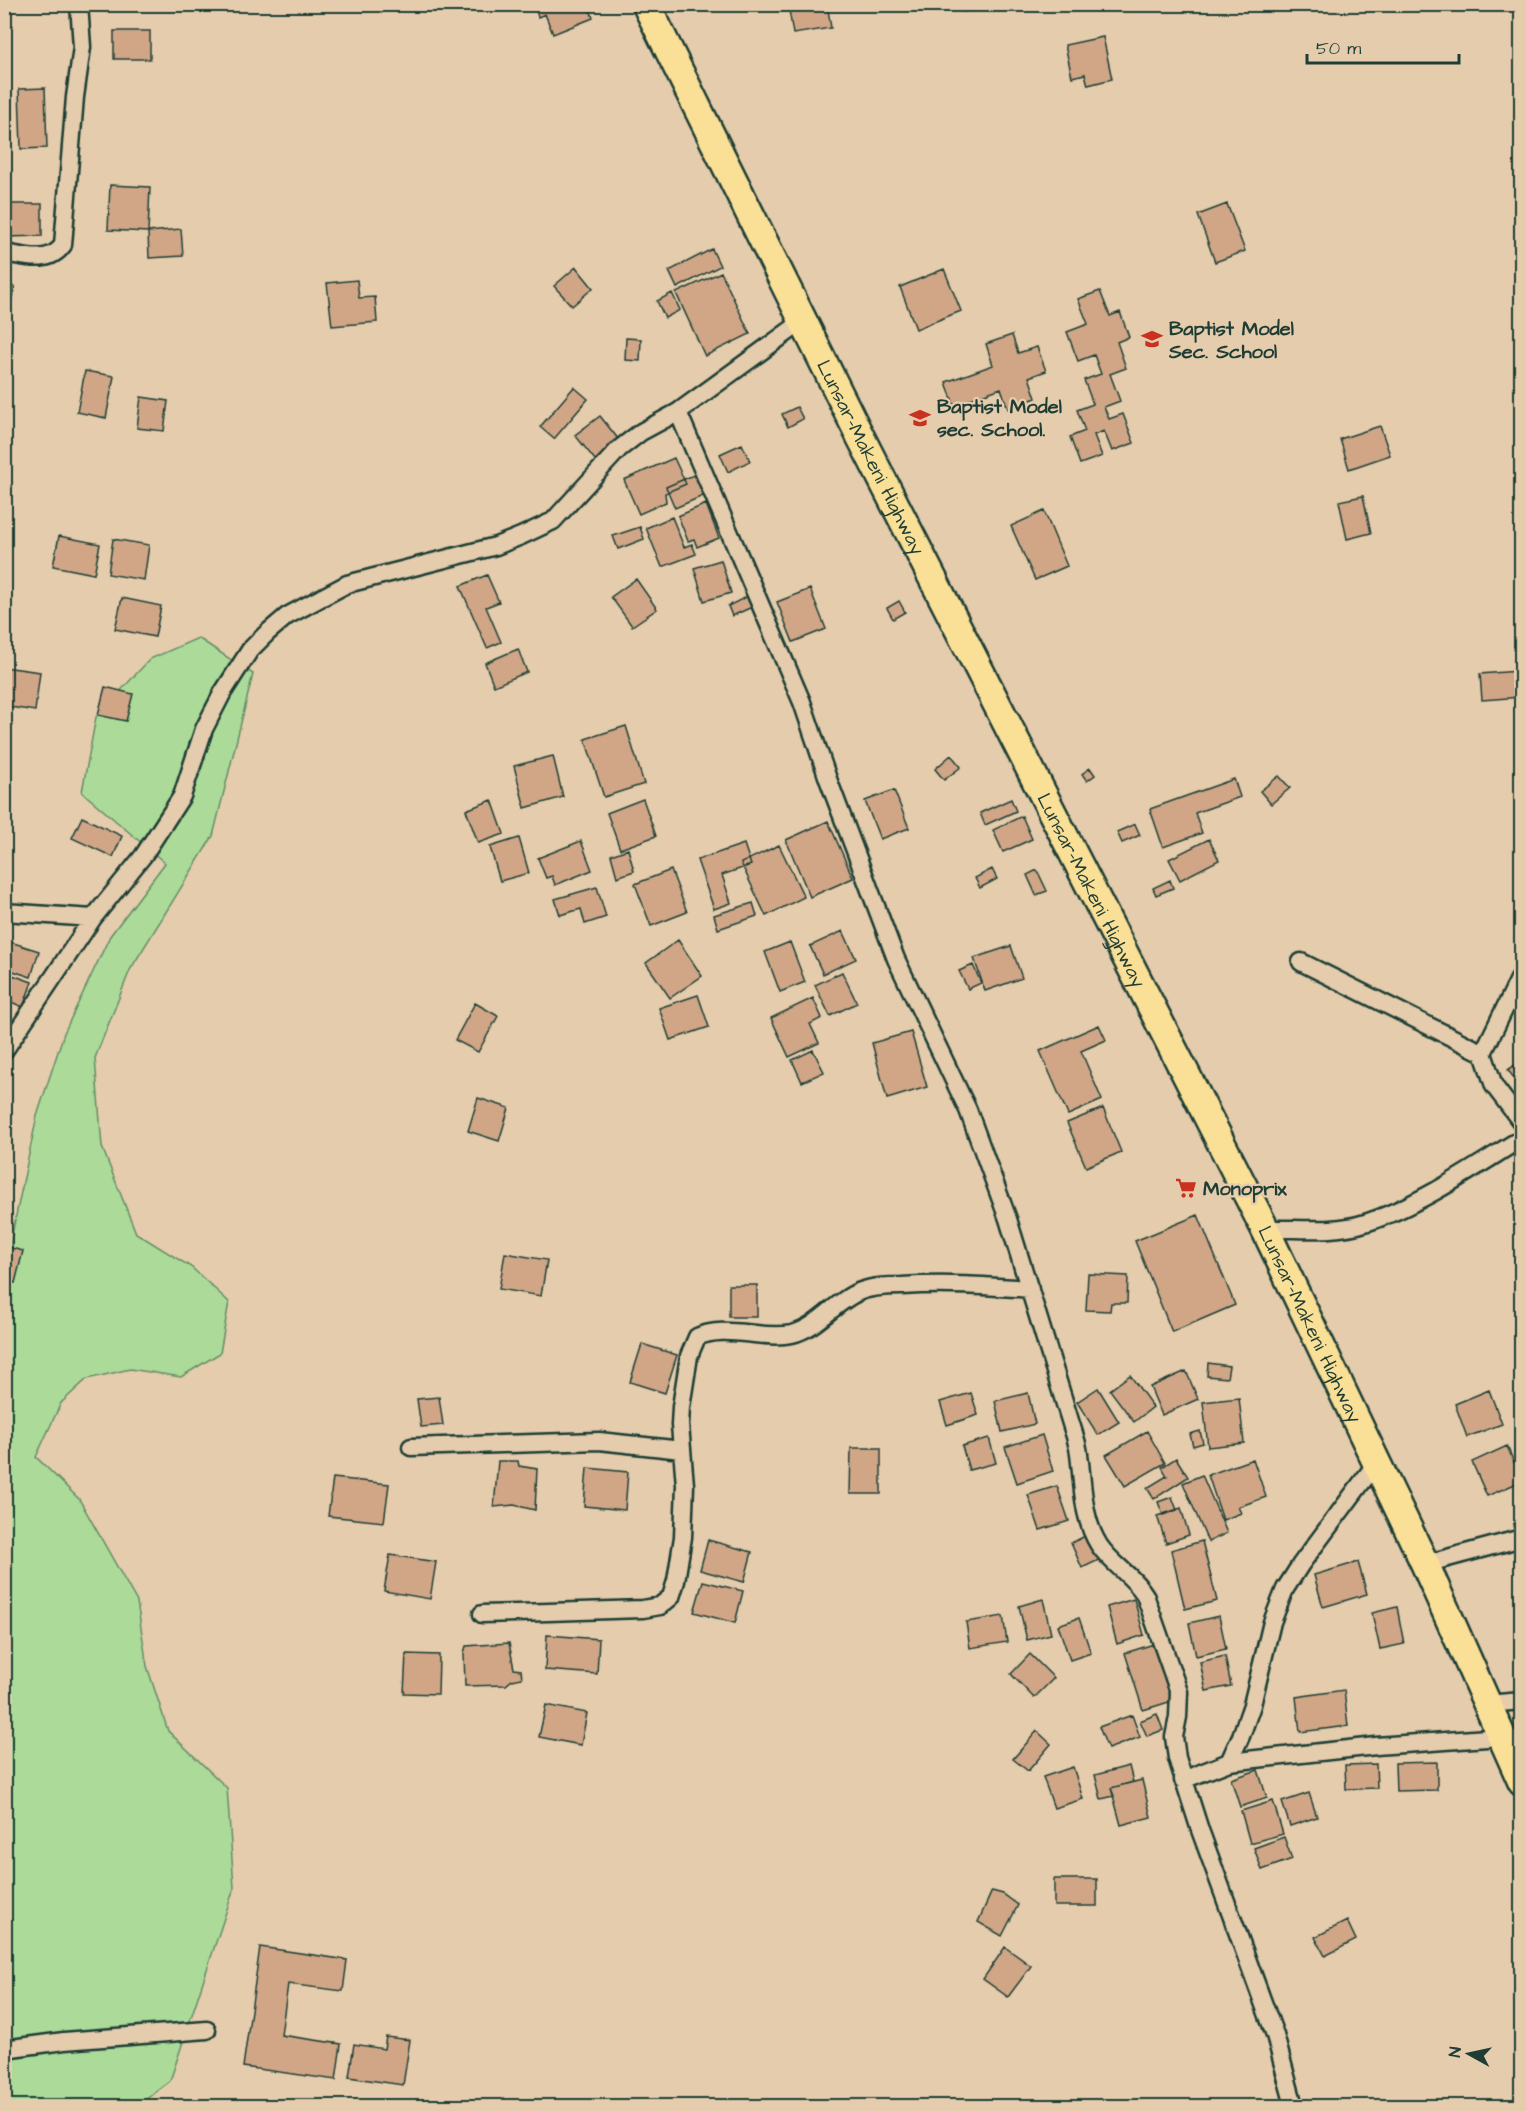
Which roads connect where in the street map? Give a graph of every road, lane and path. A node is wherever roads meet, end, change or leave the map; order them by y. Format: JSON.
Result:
{"nodes":[{"id":1,"x":79,"y":4,"type":"edge"},
{"id":2,"x":654,"y":7,"type":"edge"},
{"id":3,"x":4,"y":253,"type":"edge"},
{"id":4,"x":803,"y":321,"type":"junction"},
{"id":5,"x":678,"y":412,"type":"junction"},
{"id":6,"x":4,"y":912,"type":"edge"},
{"id":7,"x":93,"y":918,"type":"junction"},
{"id":8,"x":1301,"y":962,"type":"dead end"},
{"id":9,"x":1521,"y":973,"type":"edge"},
{"id":10,"x":4,"y":1051,"type":"edge"},
{"id":11,"x":1483,"y":1053,"type":"junction"},
{"id":12,"x":1521,"y":1123,"type":"edge"},
{"id":13,"x":1521,"y":1138,"type":"edge"},
{"id":14,"x":1265,"y":1229,"type":"junction"},
{"id":15,"x":1030,"y":1289,"type":"junction"},
{"id":16,"x":411,"y":1447,"type":"dead end"},
{"id":17,"x":682,"y":1450,"type":"junction"},
{"id":18,"x":1377,"y":1462,"type":"junction"},
{"id":19,"x":1521,"y":1538,"type":"edge"},
{"id":20,"x":1425,"y":1564,"type":"junction"},
{"id":21,"x":482,"y":1614,"type":"dead end"},
{"id":22,"x":1521,"y":1701,"type":"edge"},
{"id":23,"x":1487,"y":1704,"type":"junction"},
{"id":24,"x":1501,"y":1737,"type":"junction"},
{"id":25,"x":1229,"y":1762,"type":"junction"},
{"id":26,"x":1184,"y":1780,"type":"junction"},
{"id":27,"x":1521,"y":1782,"type":"edge"},
{"id":28,"x":207,"y":2030,"type":"dead end"},
{"id":29,"x":4,"y":2049,"type":"edge"},
{"id":30,"x":1294,"y":2106,"type":"edge"}],
"edges":[{"from":1,"to":3,"type":"street"},
{"from":2,"to":4,"type":"main road","name":"Lunsar-Makeni Highway"},
{"from":4,"to":5,"type":"street"},
{"from":4,"to":14,"type":"main road","name":"Lunsar-Makeni Highway"},
{"from":5,"to":7,"type":"street"},
{"from":5,"to":15,"type":"street"},
{"from":6,"to":7,"type":"street"},
{"from":7,"to":10,"type":"street"},
{"from":8,"to":11,"type":"street"},
{"from":9,"to":11,"type":"street"},
{"from":11,"to":12,"type":"street"},
{"from":13,"to":14,"type":"street"},
{"from":14,"to":18,"type":"main road","name":"Lunsar-Makeni Highway"},
{"from":15,"to":17,"type":"street"},
{"from":15,"to":26,"type":"street"},
{"from":16,"to":17,"type":"street"},
{"from":17,"to":21,"type":"street"},
{"from":18,"to":20,"type":"main road","name":"Lunsar-Makeni Highway"},
{"from":18,"to":25,"type":"street"},
{"from":19,"to":20,"type":"street"},
{"from":20,"to":23,"type":"main road","name":"Lunsar-Makeni Highway"},
{"from":22,"to":23,"type":"street"},
{"from":23,"to":24,"type":"main road","name":"Lunsar-Makeni Highway"},
{"from":24,"to":25,"type":"street"},
{"from":24,"to":27,"type":"main road","name":"Lunsar-Makeni Highway"},
{"from":25,"to":26,"type":"street"},
{"from":26,"to":30,"type":"street"},
{"from":28,"to":29,"type":"street"}]}
